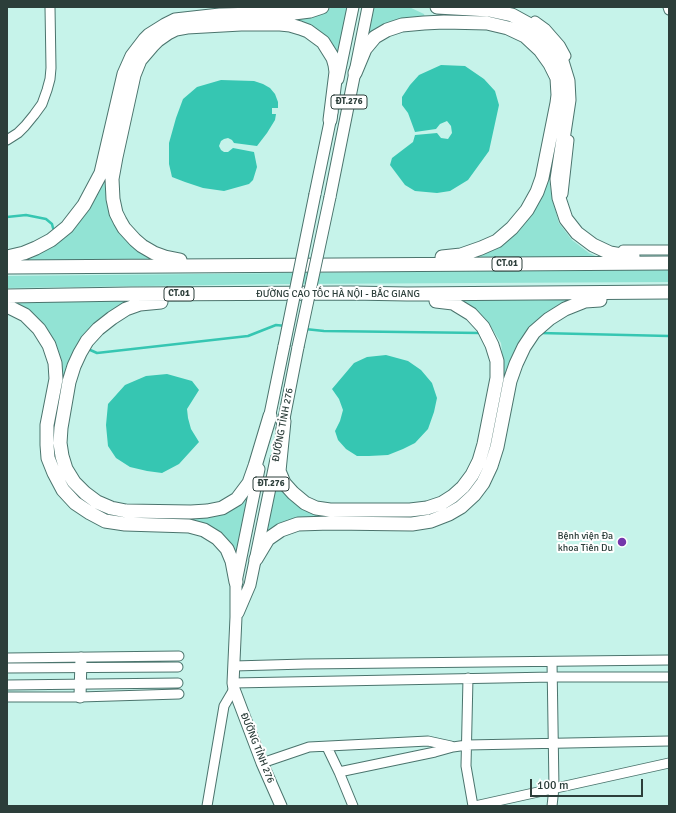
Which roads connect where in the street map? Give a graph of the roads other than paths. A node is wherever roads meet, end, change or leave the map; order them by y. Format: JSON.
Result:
{"nodes":[{"id":1,"x":50,"y":7,"type":"edge"},
{"id":2,"x":322,"y":7,"type":"edge"},
{"id":3,"x":353,"y":7,"type":"edge"},
{"id":4,"x":368,"y":7,"type":"edge"},
{"id":5,"x":437,"y":7,"type":"edge"},
{"id":6,"x":494,"y":7,"type":"edge"},
{"id":7,"x":668,"y":7,"type":"edge"},
{"id":8,"x":669,"y":10,"type":"edge"},
{"id":9,"x":355,"y":73,"type":"junction"},
{"id":10,"x":330,"y":120,"type":"junction"},
{"id":11,"x":7,"y":140,"type":"edge"},
{"id":12,"x":669,"y":250,"type":"edge"},
{"id":13,"x":7,"y":257,"type":"edge"},
{"id":14,"x":669,"y":261,"type":"edge"},
{"id":15,"x":264,"y":265,"type":"junction"},
{"id":16,"x":345,"y":266,"type":"junction"},
{"id":17,"x":7,"y":267,"type":"edge"},
{"id":18,"x":669,"y":292,"type":"edge"},
{"id":19,"x":351,"y":293,"type":"junction"},
{"id":20,"x":243,"y":294,"type":"junction"},
{"id":21,"x":7,"y":296,"type":"edge"},
{"id":22,"x":669,"y":299,"type":"edge"},
{"id":23,"x":7,"y":306,"type":"edge"},
{"id":24,"x":270,"y":416,"type":"junction"},
{"id":25,"x":284,"y":421,"type":"junction"},
{"id":26,"x":256,"y":559,"type":"junction"},
{"id":27,"x":236,"y":582,"type":"junction"},
{"id":28,"x":236,"y":617,"type":"junction"},
{"id":29,"x":179,"y":656,"type":"dead end"},
{"id":30,"x":7,"y":658,"type":"edge"},
{"id":31,"x":669,"y":660,"type":"edge"},
{"id":32,"x":552,"y":662,"type":"junction"},
{"id":33,"x":81,"y":663,"type":"junction"},
{"id":34,"x":234,"y":666,"type":"junction"},
{"id":35,"x":178,"y":667,"type":"dead end"},
{"id":36,"x":7,"y":668,"type":"edge"},
{"id":37,"x":553,"y":677,"type":"junction"},
{"id":38,"x":669,"y":677,"type":"edge"},
{"id":39,"x":468,"y":678,"type":"junction"},
{"id":40,"x":178,"y":683,"type":"dead end"},
{"id":41,"x":81,"y":684,"type":"junction"},
{"id":42,"x":7,"y":685,"type":"edge"},
{"id":43,"x":234,"y":686,"type":"junction"},
{"id":44,"x":179,"y":694,"type":"dead end"},
{"id":45,"x":7,"y":697,"type":"edge"},
{"id":46,"x":80,"y":697,"type":"junction"},
{"id":47,"x":669,"y":741,"type":"edge"},
{"id":48,"x":553,"y":743,"type":"junction"},
{"id":49,"x":467,"y":745,"type":"junction"},
{"id":50,"x":453,"y":746,"type":"junction"},
{"id":51,"x":327,"y":747,"type":"junction"},
{"id":52,"x":262,"y":763,"type":"junction"},
{"id":53,"x":669,"y":763,"type":"edge"},
{"id":54,"x":339,"y":772,"type":"junction"},
{"id":55,"x":554,"y":788,"type":"junction"},
{"id":56,"x":207,"y":806,"type":"edge"},
{"id":57,"x":281,"y":806,"type":"edge"},
{"id":58,"x":353,"y":806,"type":"edge"},
{"id":59,"x":474,"y":806,"type":"edge"},
{"id":60,"x":552,"y":806,"type":"edge"}],
"edges":[{"from":1,"to":11,"type":"street"},
{"from":2,"to":13,"type":"highway"},
{"from":3,"to":10,"type":"main road","number":"ĐT.276"},
{"from":4,"to":9,"type":"main road","number":"ĐT.276"},
{"from":5,"to":14,"type":"highway"},
{"from":6,"to":12,"type":"street"},
{"from":7,"to":8,"type":"street"},
{"from":9,"to":16,"type":"highway"},
{"from":9,"to":25,"type":"main road","name":"ĐƯỜNG TỈNH 276","number":"ĐT.276","bridge":true},
{"from":10,"to":15,"type":"highway"},
{"from":10,"to":24,"type":"main road","name":"ĐƯỜNG TỈNH 276","number":"ĐT.276","bridge":true},
{"from":14,"to":16,"type":"highway","number":"CT.01"},
{"from":15,"to":16,"type":"highway","number":"CT.01"},
{"from":15,"to":17,"type":"highway","number":"CT.01"},
{"from":18,"to":19,"type":"highway","name":"ĐƯỜNG CAO TỐC HÀ NỘI - BẮC GIANG","number":"CT.01"},
{"from":19,"to":20,"type":"highway","name":"ĐƯỜNG CAO TỐC HÀ NỘI - BẮC GIANG","number":"CT.01"},
{"from":19,"to":25,"type":"highway"},
{"from":20,"to":21,"type":"highway","name":"ĐƯỜNG CAO TỐC HÀ NỘI - BẮC GIANG","number":"CT.01"},
{"from":20,"to":24,"type":"highway"},
{"from":22,"to":26,"type":"highway"},
{"from":23,"to":27,"type":"highway"},
{"from":24,"to":27,"type":"main road","name":"ĐƯỜNG TỈNH 276","number":"ĐT.276"},
{"from":25,"to":26,"type":"main road","name":"ĐƯỜNG TỈNH 276","number":"ĐT.276"},
{"from":26,"to":28,"type":"main road","name":"ĐƯỜNG TỈNH 276","number":"ĐT.276"},
{"from":27,"to":28,"type":"main road","name":"ĐƯỜNG TỈNH 276","number":"ĐT.276"},
{"from":28,"to":34,"type":"main road","name":"ĐƯỜNG TỈNH 276","number":"ĐT.276"},
{"from":29,"to":33,"type":"street"},
{"from":30,"to":33,"type":"street"},
{"from":31,"to":32,"type":"street"},
{"from":32,"to":34,"type":"street"},
{"from":32,"to":37,"type":"street"},
{"from":33,"to":35,"type":"street"},
{"from":33,"to":36,"type":"street"},
{"from":33,"to":41,"type":"main road"},
{"from":34,"to":43,"type":"main road","name":"ĐƯỜNG TỈNH 276","number":"ĐT.276"},
{"from":37,"to":38,"type":"street"},
{"from":37,"to":39,"type":"street"},
{"from":37,"to":48,"type":"street"},
{"from":39,"to":43,"type":"street"},
{"from":39,"to":49,"type":"street"},
{"from":40,"to":41,"type":"street"},
{"from":41,"to":42,"type":"street"},
{"from":41,"to":46,"type":"main road"},
{"from":43,"to":52,"type":"main road","name":"ĐƯỜNG TỈNH 276","number":"ĐT.276"},
{"from":43,"to":56,"type":"street"},
{"from":44,"to":46,"type":"street"},
{"from":45,"to":46,"type":"street"},
{"from":47,"to":48,"type":"street"},
{"from":48,"to":49,"type":"street"},
{"from":48,"to":55,"type":"street"},
{"from":49,"to":50,"type":"street"},
{"from":49,"to":59,"type":"street"},
{"from":50,"to":51,"type":"street"},
{"from":50,"to":54,"type":"street"},
{"from":51,"to":52,"type":"street"},
{"from":51,"to":54,"type":"street"},
{"from":52,"to":57,"type":"main road","name":"ĐƯỜNG TỈNH 276","number":"ĐT.276"},
{"from":53,"to":55,"type":"street"},
{"from":54,"to":58,"type":"street"},
{"from":55,"to":59,"type":"street"},
{"from":55,"to":60,"type":"street"}]}
